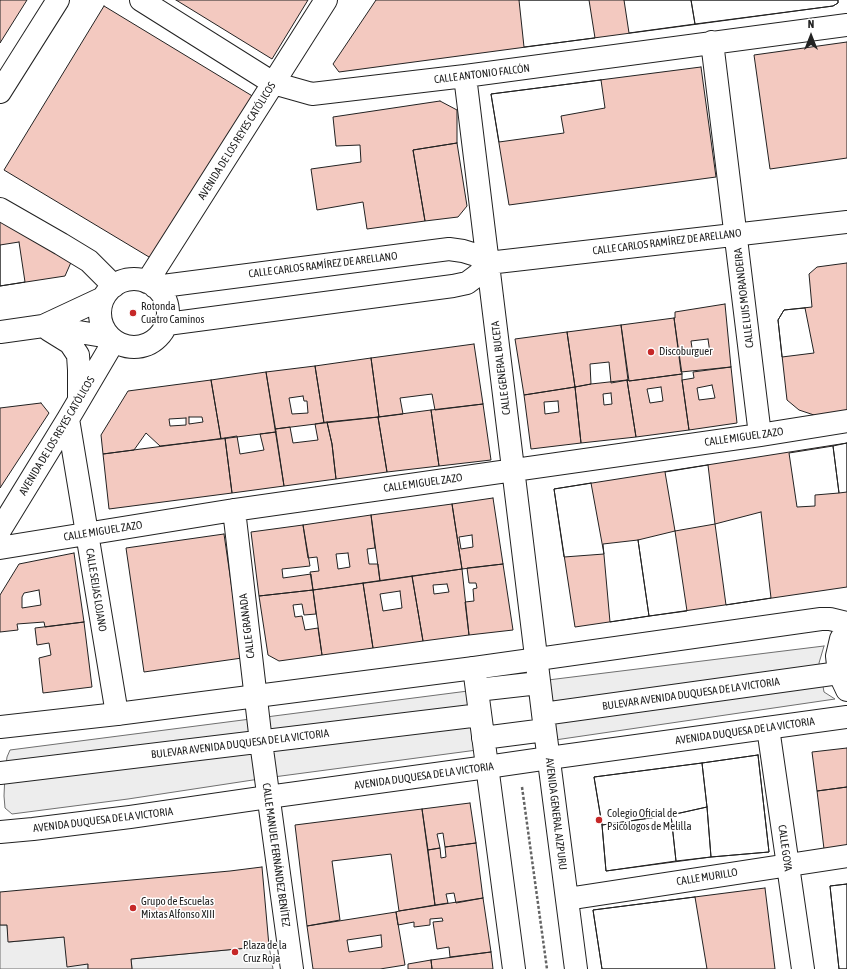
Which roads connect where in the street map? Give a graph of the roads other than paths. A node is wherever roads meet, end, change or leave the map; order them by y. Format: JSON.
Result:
{"nodes":[{"id":1,"x":58,"y":0,"type":"edge"},
{"id":2,"x":141,"y":0,"type":"edge"},
{"id":3,"x":326,"y":0,"type":"edge"},
{"id":4,"x":847,"y":25,"type":"edge"},
{"id":5,"x":712,"y":42,"type":"junction"},
{"id":6,"x":465,"y":76,"type":"junction"},
{"id":7,"x":273,"y":83,"type":"junction"},
{"id":8,"x":0,"y":92,"type":"edge"},
{"id":9,"x":0,"y":209,"type":"edge"},
{"id":10,"x":847,"y":222,"type":"edge"},
{"id":11,"x":736,"y":234,"type":"junction"},
{"id":12,"x":488,"y":263,"type":"junction"},
{"id":13,"x":151,"y":284,"type":"junction"},
{"id":14,"x":108,"y":292,"type":"junction"},
{"id":15,"x":167,"y":324,"type":"junction"},
{"id":16,"x":43,"y":326,"type":"junction"},
{"id":17,"x":0,"y":332,"type":"edge"},
{"id":18,"x":112,"y":339,"type":"junction"},
{"id":19,"x":79,"y":400,"type":"junction"},
{"id":20,"x":68,"y":418,"type":"junction"},
{"id":21,"x":847,"y":421,"type":"edge"},
{"id":22,"x":760,"y":435,"type":"junction"},
{"id":23,"x":513,"y":470,"type":"junction"},
{"id":24,"x":234,"y":510,"type":"junction"},
{"id":25,"x":0,"y":530,"type":"edge"},
{"id":26,"x":87,"y":533,"type":"junction"},
{"id":27,"x":0,"y":548,"type":"edge"},
{"id":28,"x":847,"y":623,"type":"edge"},
{"id":29,"x":847,"y":628,"type":"edge"},
{"id":30,"x":536,"y":660,"type":"junction"},
{"id":31,"x":474,"y":668,"type":"junction"},
{"id":32,"x":843,"y":682,"type":"edge"},
{"id":33,"x":539,"y":683,"type":"junction"},
{"id":34,"x":477,"y":690,"type":"junction"},
{"id":35,"x":256,"y":696,"type":"junction"},
{"id":36,"x":117,"y":714,"type":"junction"},
{"id":37,"x":480,"y":715,"type":"junction"},
{"id":38,"x":847,"y":717,"type":"edge"},
{"id":39,"x":544,"y":722,"type":"junction"},
{"id":40,"x":0,"y":727,"type":"edge"},
{"id":41,"x":768,"y":728,"type":"junction"},
{"id":42,"x":483,"y":738,"type":"junction"},
{"id":43,"x":261,"y":742,"type":"junction"},
{"id":44,"x":549,"y":758,"type":"junction"},
{"id":45,"x":487,"y":768,"type":"junction"},
{"id":46,"x":0,"y":773,"type":"edge"},
{"id":47,"x":268,"y":797,"type":"junction"},
{"id":48,"x":0,"y":832,"type":"edge"},
{"id":49,"x":847,"y":856,"type":"edge"},
{"id":50,"x":788,"y":865,"type":"junction"},
{"id":51,"x":567,"y":899,"type":"junction"},
{"id":52,"x":292,"y":969,"type":"edge"},
{"id":53,"x":514,"y":969,"type":"edge"},
{"id":54,"x":576,"y":969,"type":"edge"},
{"id":55,"x":802,"y":969,"type":"edge"}],
"edges":[{"from":1,"to":8,"type":"street"},
{"from":2,"to":7,"type":"street","name":"CALLE ANTONIO FALCÓN"},
{"from":3,"to":7,"type":"street","name":"AVENIDA DE LOS REYES CATÓLICOS"},
{"from":4,"to":5,"type":"street","name":"CALLE ANTONIO FALCÓN"},
{"from":5,"to":6,"type":"street","name":"CALLE ANTONIO FALCÓN"},
{"from":5,"to":11,"type":"street","name":"CALLE LUIS MORANDEIRA"},
{"from":6,"to":7,"type":"street","name":"CALLE ANTONIO FALCÓN"},
{"from":6,"to":12,"type":"street","name":"CALLE GENERAL BUCETA"},
{"from":7,"to":13,"type":"street","name":"AVENIDA DE LOS REYES CATÓLICOS"},
{"from":9,"to":14,"type":"street"},
{"from":10,"to":11,"type":"street","name":"CALLE CARLOS RAMÍREZ DE ARELLANO"},
{"from":11,"to":12,"type":"street","name":"CALLE CARLOS RAMÍREZ DE ARELLANO"},
{"from":11,"to":22,"type":"street","name":"CALLE LUIS MORANDEIRA"},
{"from":12,"to":13,"type":"street","name":"CALLE CARLOS RAMÍREZ DE ARELLANO"},
{"from":12,"to":15,"type":"street"},
{"from":12,"to":23,"type":"street","name":"CALLE GENERAL BUCETA"},
{"from":13,"to":14,"type":"street"},
{"from":13,"to":15,"type":"street"},
{"from":14,"to":16,"type":"street"},
{"from":14,"to":18,"type":"street"},
{"from":15,"to":18,"type":"street"},
{"from":16,"to":17,"type":"street"},
{"from":16,"to":18,"type":"street"},
{"from":16,"to":19,"type":"street"},
{"from":18,"to":19,"type":"street","name":"AVENIDA DE LOS REYES CATÓLICOS"},
{"from":19,"to":20,"type":"street","name":"AVENIDA DE LOS REYES CATÓLICOS"},
{"from":20,"to":25,"type":"street","name":"AVENIDA DE LOS REYES CATÓLICOS"},
{"from":20,"to":26,"type":"street","name":"CALLE SEIJAS LOJANO"},
{"from":21,"to":22,"type":"street","name":"CALLE MIGUEL ZAZO"},
{"from":22,"to":23,"type":"street","name":"CALLE MIGUEL ZAZO"},
{"from":23,"to":24,"type":"street","name":"CALLE MIGUEL ZAZO"},
{"from":23,"to":30,"type":"street","name":"CALLE GENERAL BUCETA"},
{"from":24,"to":26,"type":"street","name":"CALLE MIGUEL ZAZO"},
{"from":24,"to":35,"type":"street","name":"CALLE GRANADA"},
{"from":26,"to":27,"type":"street","name":"CALLE MIGUEL ZAZO"},
{"from":26,"to":36,"type":"street","name":"CALLE SEIJAS LOJANO"},
{"from":28,"to":30,"type":"street"},
{"from":29,"to":32,"type":"street"},
{"from":30,"to":31,"type":"street"},
{"from":30,"to":33,"type":"street","name":"AVENIDA GENERAL AIZPURU"},
{"from":31,"to":34,"type":"street"},
{"from":31,"to":35,"type":"street"},
{"from":32,"to":39,"type":"street","name":"BULEVAR AVENIDA DUQUESA DE LA VICTORIA"},
{"from":33,"to":34,"type":"street"},
{"from":33,"to":39,"type":"street","name":"AVENIDA GENERAL AIZPURU"},
{"from":34,"to":37,"type":"street"},
{"from":35,"to":36,"type":"street"},
{"from":35,"to":43,"type":"street","name":"CALLE GRANADA"},
{"from":36,"to":40,"type":"street"},
{"from":37,"to":42,"type":"street"},
{"from":37,"to":43,"type":"street","name":"BULEVAR AVENIDA DUQUESA DE LA VICTORIA"},
{"from":38,"to":41,"type":"street","name":"AVENIDA DUQUESA DE LA VICTORIA"},
{"from":39,"to":42,"type":"street","name":"BULEVAR AVENIDA DUQUESA DE LA VICTORIA"},
{"from":39,"to":44,"type":"street","name":"AVENIDA GENERAL AIZPURU"},
{"from":41,"to":44,"type":"street","name":"AVENIDA DUQUESA DE LA VICTORIA"},
{"from":41,"to":50,"type":"street","name":"CALLE GOYA"},
{"from":42,"to":45,"type":"street"},
{"from":43,"to":46,"type":"street","name":"BULEVAR AVENIDA DUQUESA DE LA VICTORIA"},
{"from":43,"to":47,"type":"street","name":"CALLE MANUEL FERNÁNDEZ BENÍTEZ"},
{"from":44,"to":45,"type":"street","name":"AVENIDA DUQUESA DE LA VICTORIA"},
{"from":44,"to":51,"type":"street","name":"AVENIDA GENERAL AIZPURU"},
{"from":45,"to":47,"type":"street","name":"AVENIDA DUQUESA DE LA VICTORIA"},
{"from":45,"to":53,"type":"street"},
{"from":47,"to":48,"type":"street","name":"AVENIDA DUQUESA DE LA VICTORIA"},
{"from":47,"to":52,"type":"street","name":"CALLE MANUEL FERNÁNDEZ BENÍTEZ"},
{"from":49,"to":50,"type":"street","name":"CALLE MURILLO"},
{"from":50,"to":51,"type":"street","name":"CALLE MURILLO"},
{"from":50,"to":55,"type":"street","name":"CALLE GOYA"},
{"from":51,"to":54,"type":"street","name":"AVENIDA GENERAL AIZPURU"}]}
